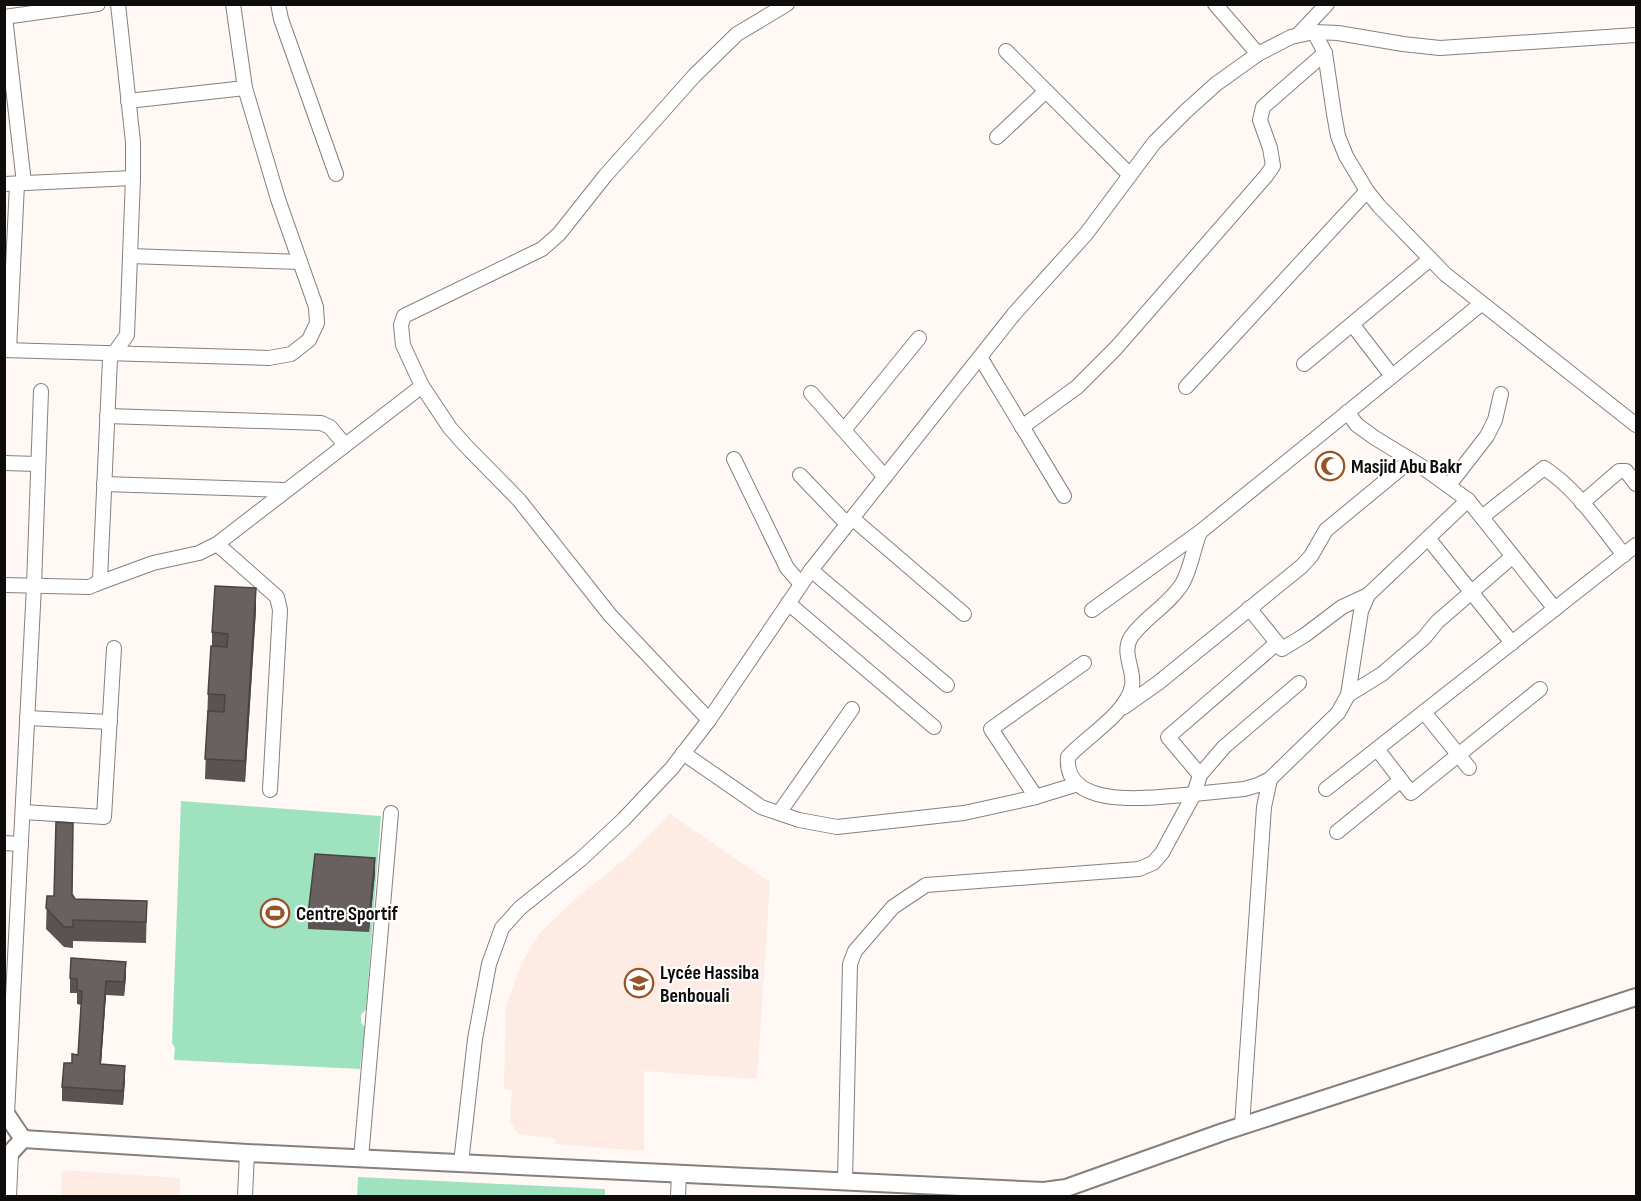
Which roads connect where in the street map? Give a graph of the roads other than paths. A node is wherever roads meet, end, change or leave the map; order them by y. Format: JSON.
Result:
{"nodes":[{"id":1,"x":98,"y":4,"type":"edge"},
{"id":2,"x":118,"y":4,"type":"edge"},
{"id":3,"x":233,"y":4,"type":"edge"},
{"id":4,"x":278,"y":4,"type":"edge"},
{"id":5,"x":787,"y":4,"type":"edge"},
{"id":6,"x":1215,"y":4,"type":"edge"},
{"id":7,"x":1327,"y":4,"type":"edge"},
{"id":8,"x":5,"y":17,"type":"edge"},
{"id":9,"x":1314,"y":32,"type":"junction"},
{"id":10,"x":1298,"y":35,"type":"junction"},
{"id":11,"x":1636,"y":35,"type":"edge"},
{"id":12,"x":1006,"y":51,"type":"dead end"},
{"id":13,"x":1325,"y":53,"type":"junction"},
{"id":14,"x":1258,"y":54,"type":"junction"},
{"id":15,"x":245,"y":88,"type":"junction"},
{"id":16,"x":1046,"y":91,"type":"junction"},
{"id":17,"x":128,"y":101,"type":"junction"},
{"id":18,"x":998,"y":137,"type":"dead end"},
{"id":19,"x":336,"y":174,"type":"dead end"},
{"id":20,"x":1130,"y":176,"type":"junction"},
{"id":21,"x":133,"y":178,"type":"junction"},
{"id":22,"x":15,"y":184,"type":"edge"},
{"id":23,"x":1366,"y":191,"type":"junction"},
{"id":24,"x":130,"y":256,"type":"junction"},
{"id":25,"x":1430,"y":259,"type":"junction"},
{"id":26,"x":300,"y":262,"type":"junction"},
{"id":27,"x":1481,"y":304,"type":"junction"},
{"id":28,"x":1352,"y":324,"type":"junction"},
{"id":29,"x":919,"y":338,"type":"dead end"},
{"id":30,"x":7,"y":350,"type":"edge"},
{"id":31,"x":113,"y":353,"type":"junction"},
{"id":32,"x":980,"y":357,"type":"junction"},
{"id":33,"x":1304,"y":364,"type":"dead end"},
{"id":34,"x":1392,"y":376,"type":"junction"},
{"id":35,"x":422,"y":386,"type":"junction"},
{"id":36,"x":1186,"y":387,"type":"dead end"},
{"id":37,"x":41,"y":391,"type":"dead end"},
{"id":38,"x":812,"y":393,"type":"dead end"},
{"id":39,"x":1501,"y":394,"type":"dead end"},
{"id":40,"x":1347,"y":412,"type":"junction"},
{"id":41,"x":107,"y":416,"type":"junction"},
{"id":42,"x":1636,"y":425,"type":"edge"},
{"id":43,"x":1022,"y":427,"type":"junction"},
{"id":44,"x":844,"y":430,"type":"junction"},
{"id":45,"x":345,"y":445,"type":"junction"},
{"id":46,"x":734,"y":459,"type":"dead end"},
{"id":47,"x":1411,"y":460,"type":"junction"},
{"id":48,"x":4,"y":463,"type":"edge"},
{"id":49,"x":39,"y":464,"type":"junction"},
{"id":50,"x":800,"y":475,"type":"dead end"},
{"id":51,"x":885,"y":477,"type":"junction"},
{"id":52,"x":104,"y":484,"type":"junction"},
{"id":53,"x":1636,"y":484,"type":"edge"},
{"id":54,"x":1449,"y":485,"type":"junction"},
{"id":55,"x":286,"y":490,"type":"junction"},
{"id":56,"x":1064,"y":496,"type":"dead end"},
{"id":57,"x":1468,"y":500,"type":"junction"},
{"id":58,"x":1582,"y":503,"type":"junction"},
{"id":59,"x":1482,"y":517,"type":"junction"},
{"id":60,"x":850,"y":521,"type":"junction"},
{"id":61,"x":1200,"y":532,"type":"junction"},
{"id":62,"x":1428,"y":538,"type":"junction"},
{"id":63,"x":217,"y":544,"type":"junction"},
{"id":64,"x":1636,"y":545,"type":"edge"},
{"id":65,"x":1624,"y":555,"type":"junction"},
{"id":66,"x":1513,"y":556,"type":"junction"},
{"id":67,"x":811,"y":570,"type":"junction"},
{"id":68,"x":96,"y":584,"type":"junction"},
{"id":69,"x":801,"y":584,"type":"junction"},
{"id":70,"x":4,"y":585,"type":"edge"},
{"id":71,"x":34,"y":586,"type":"junction"},
{"id":72,"x":1472,"y":592,"type":"junction"},
{"id":73,"x":1368,"y":594,"type":"junction"},
{"id":74,"x":788,"y":603,"type":"junction"},
{"id":75,"x":1249,"y":608,"type":"junction"},
{"id":76,"x":1555,"y":609,"type":"junction"},
{"id":77,"x":1092,"y":610,"type":"dead end"},
{"id":78,"x":964,"y":614,"type":"dead end"},
{"id":79,"x":1512,"y":643,"type":"junction"},
{"id":80,"x":1277,"y":644,"type":"junction"},
{"id":81,"x":114,"y":648,"type":"dead end"},
{"id":82,"x":1084,"y":663,"type":"dead end"},
{"id":83,"x":1299,"y":683,"type":"dead end"},
{"id":84,"x":946,"y":686,"type":"dead end"},
{"id":85,"x":1540,"y":689,"type":"dead end"},
{"id":86,"x":1348,"y":695,"type":"junction"},
{"id":87,"x":852,"y":709,"type":"dead end"},
{"id":88,"x":1424,"y":712,"type":"junction"},
{"id":89,"x":1113,"y":715,"type":"junction"},
{"id":90,"x":27,"y":718,"type":"junction"},
{"id":91,"x":709,"y":720,"type":"junction"},
{"id":92,"x":110,"y":722,"type":"junction"},
{"id":93,"x":934,"y":727,"type":"dead end"},
{"id":94,"x":1377,"y":749,"type":"junction"},
{"id":95,"x":683,"y":753,"type":"junction"},
{"id":96,"x":1458,"y":754,"type":"junction"},
{"id":97,"x":1469,"y":768,"type":"dead end"},
{"id":98,"x":1200,"y":775,"type":"junction"},
{"id":99,"x":1270,"y":779,"type":"junction"},
{"id":100,"x":1401,"y":780,"type":"junction"},
{"id":101,"x":1078,"y":784,"type":"junction"},
{"id":102,"x":1326,"y":789,"type":"dead end"},
{"id":103,"x":270,"y":790,"type":"dead end"},
{"id":104,"x":1194,"y":794,"type":"junction"},
{"id":105,"x":1036,"y":797,"type":"junction"},
{"id":106,"x":22,"y":812,"type":"junction"},
{"id":107,"x":391,"y":813,"type":"dead end"},
{"id":108,"x":780,"y":813,"type":"junction"},
{"id":109,"x":1337,"y":832,"type":"dead end"},
{"id":110,"x":4,"y":843,"type":"edge"},
{"id":111,"x":21,"y":844,"type":"junction"},
{"id":112,"x":11,"y":907,"type":"edge"},
{"id":113,"x":10,"y":971,"type":"edge"},
{"id":114,"x":1636,"y":997,"type":"edge"},
{"id":115,"x":6,"y":1113,"type":"edge"},
{"id":116,"x":1242,"y":1126,"type":"junction"},
{"id":117,"x":23,"y":1139,"type":"junction"},
{"id":118,"x":247,"y":1153,"type":"junction"},
{"id":119,"x":8,"y":1157,"type":"edge"},
{"id":120,"x":362,"y":1158,"type":"junction"},
{"id":121,"x":461,"y":1163,"type":"junction"},
{"id":122,"x":679,"y":1173,"type":"junction"},
{"id":123,"x":845,"y":1181,"type":"junction"},
{"id":124,"x":929,"y":1191,"type":"edge"},
{"id":125,"x":9,"y":1197,"type":"edge"},
{"id":126,"x":245,"y":1197,"type":"edge"},
{"id":127,"x":678,"y":1197,"type":"edge"}],
"edges":[{"from":1,"to":8,"type":"street"},
{"from":2,"to":17,"type":"street"},
{"from":3,"to":15,"type":"street"},
{"from":4,"to":19,"type":"street"},
{"from":5,"to":35,"type":"street"},
{"from":6,"to":14,"type":"street"},
{"from":7,"to":10,"type":"street"},
{"from":8,"to":22,"type":"street"},
{"from":9,"to":10,"type":"street"},
{"from":9,"to":11,"type":"street"},
{"from":9,"to":13,"type":"street"},
{"from":10,"to":14,"type":"street"},
{"from":12,"to":16,"type":"street"},
{"from":13,"to":23,"type":"street"},
{"from":13,"to":43,"type":"street"},
{"from":14,"to":20,"type":"street"},
{"from":15,"to":17,"type":"street"},
{"from":15,"to":26,"type":"street"},
{"from":16,"to":18,"type":"street"},
{"from":16,"to":20,"type":"street"},
{"from":17,"to":21,"type":"street"},
{"from":20,"to":32,"type":"street"},
{"from":21,"to":22,"type":"street"},
{"from":21,"to":24,"type":"street"},
{"from":22,"to":30,"type":"street"},
{"from":23,"to":25,"type":"street"},
{"from":23,"to":36,"type":"street"},
{"from":24,"to":26,"type":"street"},
{"from":24,"to":31,"type":"street"},
{"from":25,"to":27,"type":"street"},
{"from":25,"to":28,"type":"street"},
{"from":26,"to":31,"type":"street"},
{"from":27,"to":34,"type":"street"},
{"from":27,"to":42,"type":"street"},
{"from":28,"to":33,"type":"street"},
{"from":28,"to":34,"type":"street"},
{"from":29,"to":44,"type":"street"},
{"from":30,"to":31,"type":"street"},
{"from":31,"to":41,"type":"street"},
{"from":32,"to":43,"type":"street"},
{"from":32,"to":51,"type":"street"},
{"from":34,"to":40,"type":"street"},
{"from":35,"to":45,"type":"street"},
{"from":35,"to":91,"type":"street"},
{"from":37,"to":49,"type":"street"},
{"from":38,"to":44,"type":"street"},
{"from":39,"to":54,"type":"street"},
{"from":40,"to":47,"type":"street"},
{"from":40,"to":61,"type":"street"},
{"from":41,"to":45,"type":"street"},
{"from":41,"to":52,"type":"street"},
{"from":43,"to":56,"type":"street"},
{"from":44,"to":51,"type":"street"},
{"from":45,"to":55,"type":"street"},
{"from":46,"to":69,"type":"street"},
{"from":47,"to":54,"type":"street"},
{"from":47,"to":75,"type":"street"},
{"from":48,"to":49,"type":"street"},
{"from":49,"to":71,"type":"street"},
{"from":50,"to":60,"type":"street"},
{"from":51,"to":60,"type":"street"},
{"from":52,"to":55,"type":"street"},
{"from":52,"to":68,"type":"street"},
{"from":53,"to":58,"type":"street"},
{"from":54,"to":57,"type":"street"},
{"from":55,"to":63,"type":"street"},
{"from":57,"to":59,"type":"street"},
{"from":57,"to":62,"type":"street"},
{"from":58,"to":59,"type":"street"},
{"from":58,"to":65,"type":"street"},
{"from":59,"to":66,"type":"street"},
{"from":60,"to":67,"type":"street"},
{"from":60,"to":78,"type":"street"},
{"from":61,"to":77,"type":"street"},
{"from":61,"to":89,"type":"street"},
{"from":62,"to":72,"type":"street"},
{"from":62,"to":73,"type":"street"},
{"from":63,"to":68,"type":"street"},
{"from":63,"to":103,"type":"street"},
{"from":64,"to":65,"type":"street"},
{"from":65,"to":76,"type":"street"},
{"from":66,"to":72,"type":"street"},
{"from":66,"to":76,"type":"street"},
{"from":67,"to":69,"type":"street"},
{"from":67,"to":84,"type":"street"},
{"from":68,"to":71,"type":"street"},
{"from":69,"to":74,"type":"street"},
{"from":70,"to":71,"type":"street"},
{"from":71,"to":90,"type":"street"},
{"from":72,"to":79,"type":"street"},
{"from":72,"to":86,"type":"street"},
{"from":73,"to":80,"type":"street"},
{"from":73,"to":86,"type":"street"},
{"from":74,"to":91,"type":"street"},
{"from":74,"to":93,"type":"street"},
{"from":75,"to":80,"type":"street"},
{"from":75,"to":89,"type":"street"},
{"from":76,"to":79,"type":"street"},
{"from":79,"to":88,"type":"street"},
{"from":80,"to":98,"type":"street"},
{"from":81,"to":92,"type":"street"},
{"from":82,"to":105,"type":"street"},
{"from":83,"to":98,"type":"street"},
{"from":85,"to":96,"type":"street"},
{"from":86,"to":99,"type":"street"},
{"from":87,"to":108,"type":"street"},
{"from":88,"to":94,"type":"street"},
{"from":88,"to":96,"type":"street"},
{"from":89,"to":101,"type":"street"},
{"from":90,"to":92,"type":"street"},
{"from":90,"to":106,"type":"street"},
{"from":91,"to":95,"type":"street"},
{"from":92,"to":106,"type":"street"},
{"from":94,"to":100,"type":"street"},
{"from":94,"to":102,"type":"street"},
{"from":95,"to":108,"type":"street"},
{"from":95,"to":121,"type":"street"},
{"from":96,"to":97,"type":"street"},
{"from":96,"to":100,"type":"street"},
{"from":98,"to":104,"type":"street"},
{"from":99,"to":104,"type":"street"},
{"from":99,"to":116,"type":"street"},
{"from":100,"to":109,"type":"street"},
{"from":101,"to":104,"type":"street"},
{"from":101,"to":105,"type":"street"},
{"from":104,"to":123,"type":"street"},
{"from":105,"to":108,"type":"street"},
{"from":106,"to":111,"type":"street"},
{"from":107,"to":120,"type":"street"},
{"from":110,"to":111,"type":"street"},
{"from":111,"to":112,"type":"street"},
{"from":112,"to":113,"type":"street"},
{"from":113,"to":115,"type":"street"},
{"from":114,"to":116,"type":"street"},
{"from":115,"to":117,"type":"street"},
{"from":116,"to":124,"type":"street"},
{"from":117,"to":118,"type":"street"},
{"from":117,"to":119,"type":"street"},
{"from":118,"to":120,"type":"street"},
{"from":118,"to":126,"type":"street"},
{"from":119,"to":125,"type":"street"},
{"from":120,"to":121,"type":"street"},
{"from":121,"to":122,"type":"street"},
{"from":122,"to":123,"type":"street"},
{"from":122,"to":127,"type":"street"},
{"from":123,"to":124,"type":"street"}]}
